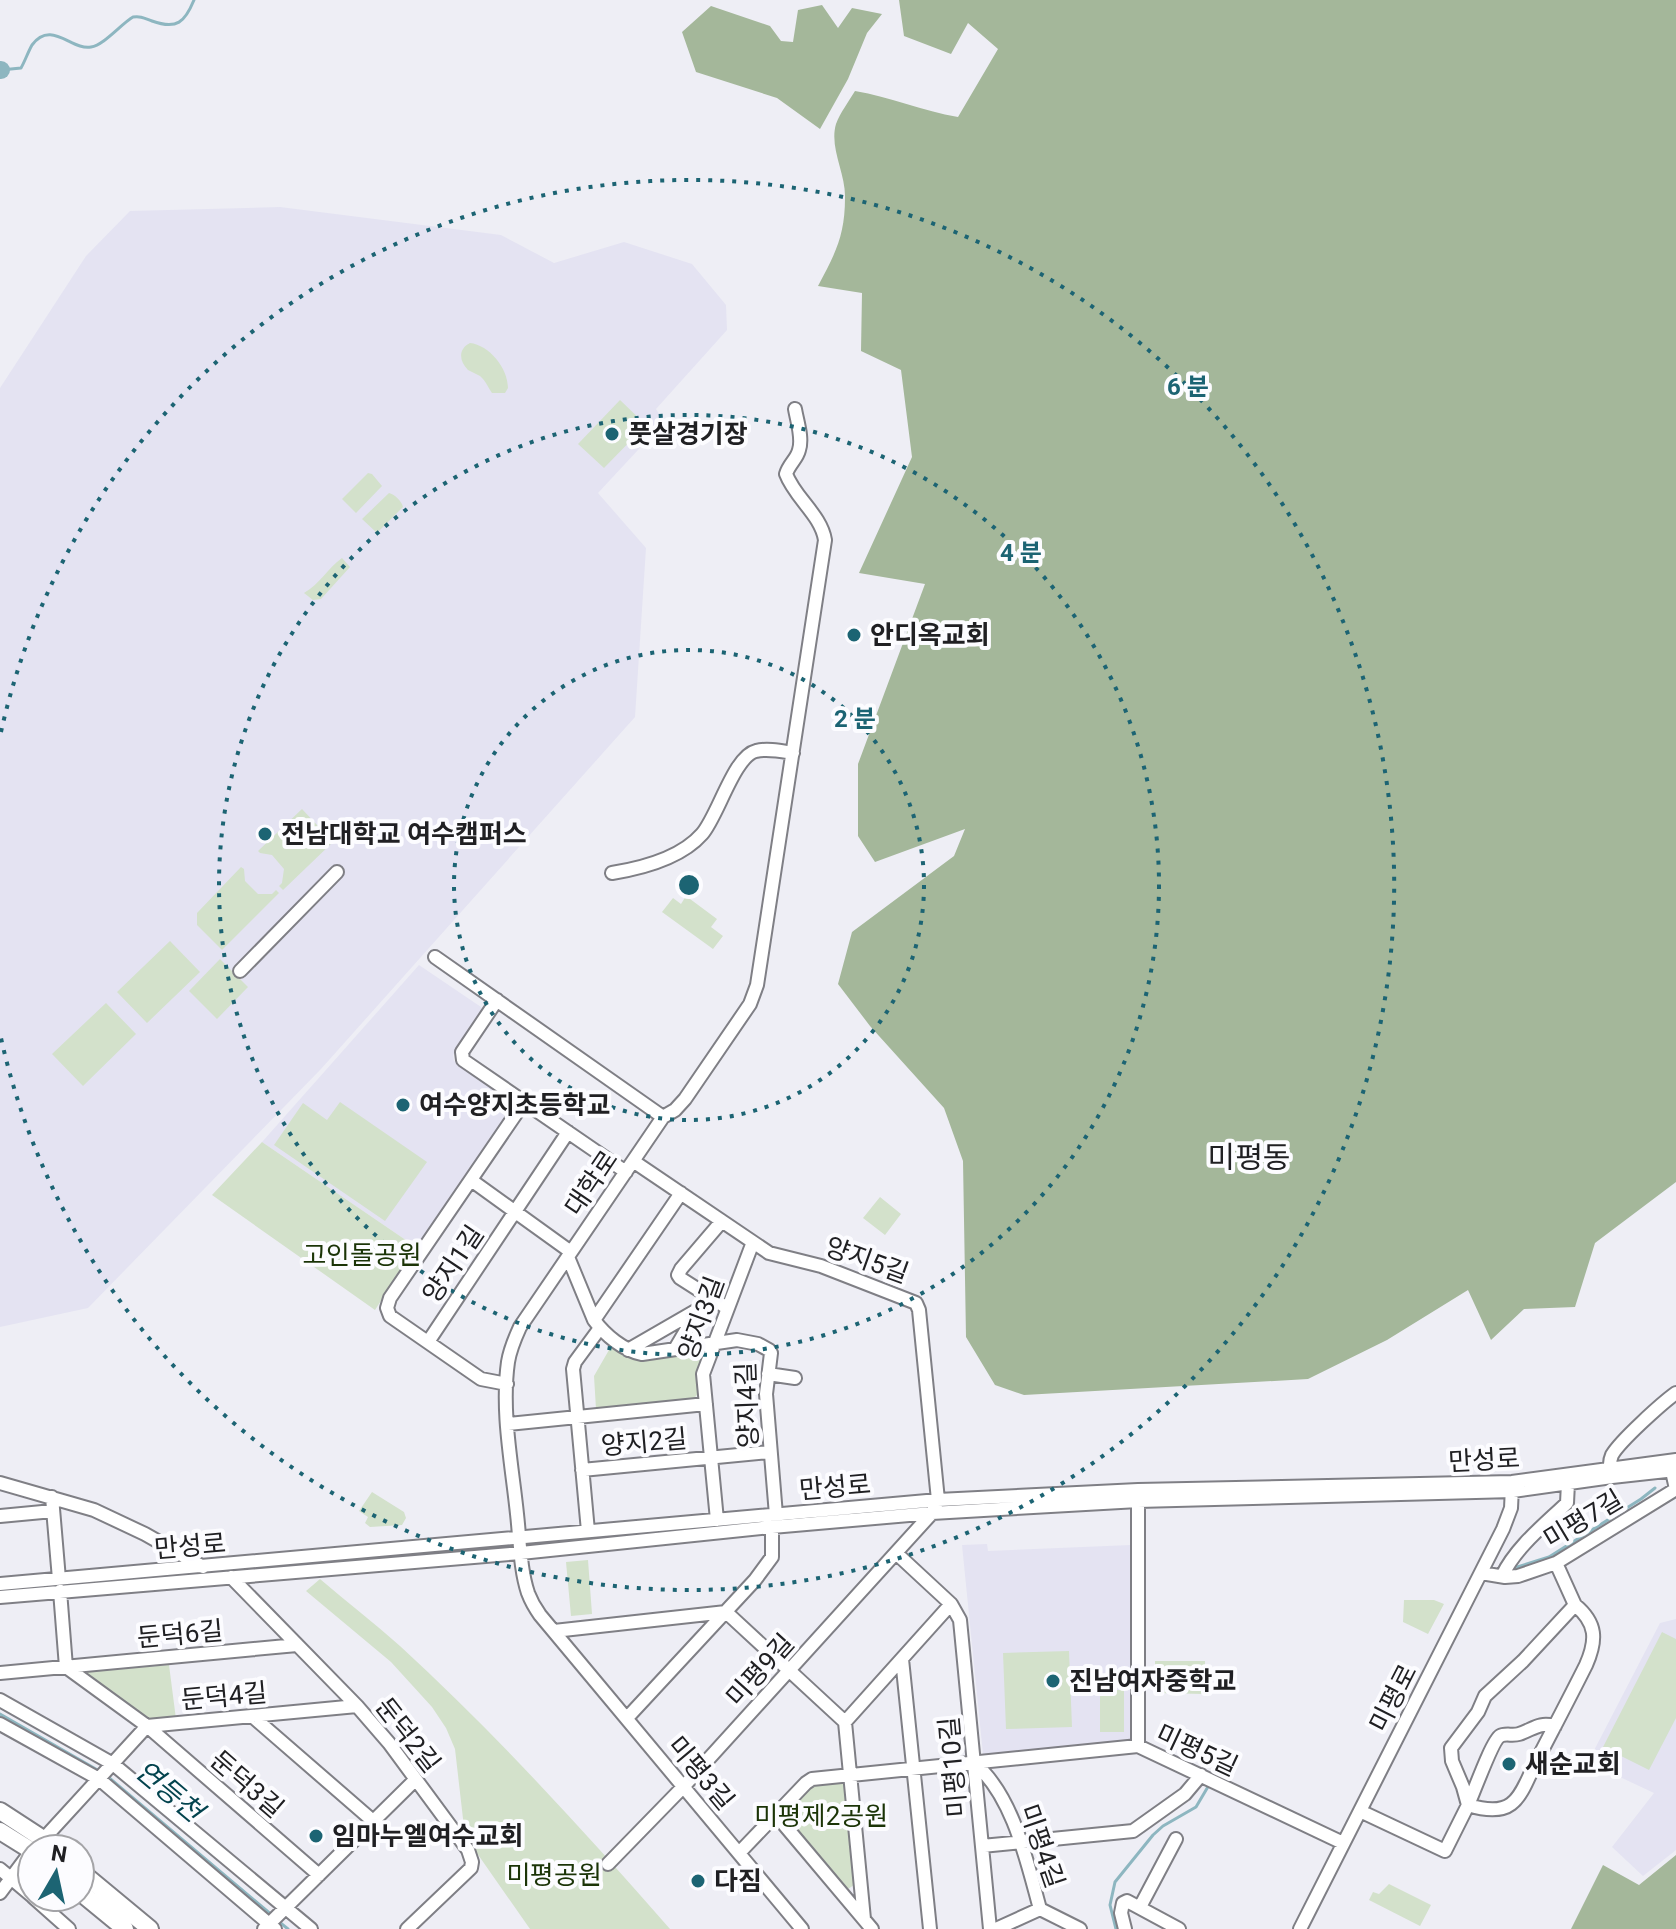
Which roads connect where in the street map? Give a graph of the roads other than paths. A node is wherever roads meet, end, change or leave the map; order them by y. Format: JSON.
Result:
{"nodes":[{"id":1,"x":795,"y":409,"type":"dead end"},
{"id":2,"x":793,"y":753,"type":"junction"},
{"id":3,"x":337,"y":872,"type":"dead end"},
{"id":4,"x":612,"y":873,"type":"dead end"},
{"id":5,"x":435,"y":957,"type":"dead end"},
{"id":6,"x":240,"y":971,"type":"dead end"},
{"id":7,"x":497,"y":1000,"type":"junction"},
{"id":8,"x":524,"y":1102,"type":"junction"},
{"id":9,"x":663,"y":1117,"type":"junction"},
{"id":10,"x":568,"y":1132,"type":"junction"},
{"id":11,"x":629,"y":1166,"type":"junction"},
{"id":12,"x":471,"y":1180,"type":"junction"},
{"id":13,"x":681,"y":1193,"type":"junction"},
{"id":14,"x":515,"y":1212,"type":"junction"},
{"id":15,"x":722,"y":1221,"type":"junction"},
{"id":16,"x":753,"y":1242,"type":"junction"},
{"id":17,"x":569,"y":1254,"type":"junction"},
{"id":18,"x":707,"y":1295,"type":"junction"},
{"id":19,"x":727,"y":1308,"type":"junction"},
{"id":20,"x":699,"y":1309,"type":"junction"},
{"id":21,"x":597,"y":1324,"type":"junction"},
{"id":22,"x":428,"y":1342,"type":"junction"},
{"id":23,"x":714,"y":1343,"type":"junction"},
{"id":24,"x":675,"y":1349,"type":"junction"},
{"id":25,"x":628,"y":1350,"type":"junction"},
{"id":26,"x":768,"y":1374,"type":"junction"},
{"id":27,"x":795,"y":1378,"type":"dead end"},
{"id":28,"x":507,"y":1384,"type":"junction"},
{"id":29,"x":1676,"y":1393,"type":"edge"},
{"id":30,"x":706,"y":1404,"type":"junction"},
{"id":31,"x":577,"y":1418,"type":"junction"},
{"id":32,"x":508,"y":1424,"type":"junction"},
{"id":33,"x":770,"y":1452,"type":"junction"},
{"id":34,"x":710,"y":1458,"type":"junction"},
{"id":35,"x":1673,"y":1466,"type":"edge"},
{"id":36,"x":582,"y":1470,"type":"junction"},
{"id":37,"x":1611,"y":1472,"type":"junction"},
{"id":38,"x":0,"y":1483,"type":"edge"},
{"id":39,"x":1568,"y":1483,"type":"junction"},
{"id":40,"x":1512,"y":1487,"type":"junction"},
{"id":41,"x":1138,"y":1495,"type":"junction"},
{"id":42,"x":52,"y":1497,"type":"junction"},
{"id":43,"x":938,"y":1500,"type":"junction"},
{"id":44,"x":53,"y":1511,"type":"junction"},
{"id":45,"x":932,"y":1513,"type":"junction"},
{"id":46,"x":0,"y":1516,"type":"edge"},
{"id":47,"x":717,"y":1520,"type":"junction"},
{"id":48,"x":774,"y":1521,"type":"junction"},
{"id":49,"x":588,"y":1531,"type":"junction"},
{"id":50,"x":520,"y":1537,"type":"junction"},
{"id":51,"x":521,"y":1553,"type":"junction"},
{"id":52,"x":896,"y":1553,"type":"junction"},
{"id":53,"x":1556,"y":1563,"type":"junction"},
{"id":54,"x":203,"y":1567,"type":"junction"},
{"id":55,"x":1481,"y":1573,"type":"junction"},
{"id":56,"x":1502,"y":1576,"type":"junction"},
{"id":57,"x":231,"y":1577,"type":"junction"},
{"id":58,"x":0,"y":1584,"type":"edge"},
{"id":59,"x":60,"y":1585,"type":"junction"},
{"id":60,"x":0,"y":1597,"type":"edge"},
{"id":61,"x":951,"y":1604,"type":"junction"},
{"id":62,"x":1575,"y":1605,"type":"junction"},
{"id":63,"x":726,"y":1612,"type":"junction"},
{"id":64,"x":554,"y":1631,"type":"junction"},
{"id":65,"x":297,"y":1645,"type":"junction"},
{"id":66,"x":902,"y":1659,"type":"junction"},
{"id":67,"x":66,"y":1667,"type":"junction"},
{"id":68,"x":789,"y":1670,"type":"junction"},
{"id":69,"x":0,"y":1673,"type":"edge"},
{"id":70,"x":0,"y":1700,"type":"edge"},
{"id":71,"x":357,"y":1706,"type":"junction"},
{"id":72,"x":252,"y":1716,"type":"junction"},
{"id":73,"x":627,"y":1718,"type":"junction"},
{"id":74,"x":845,"y":1722,"type":"junction"},
{"id":75,"x":0,"y":1724,"type":"edge"},
{"id":76,"x":147,"y":1726,"type":"junction"},
{"id":77,"x":1555,"y":1726,"type":"junction"},
{"id":78,"x":1138,"y":1746,"type":"junction"},
{"id":79,"x":974,"y":1763,"type":"junction"},
{"id":80,"x":113,"y":1764,"type":"junction"},
{"id":81,"x":913,"y":1769,"type":"junction"},
{"id":82,"x":850,"y":1775,"type":"junction"},
{"id":83,"x":1201,"y":1775,"type":"junction"},
{"id":84,"x":99,"y":1779,"type":"junction"},
{"id":85,"x":415,"y":1780,"type":"junction"},
{"id":86,"x":684,"y":1786,"type":"junction"},
{"id":87,"x":1468,"y":1805,"type":"junction"},
{"id":88,"x":1360,"y":1811,"type":"junction"},
{"id":89,"x":776,"y":1815,"type":"junction"},
{"id":90,"x":373,"y":1821,"type":"junction"},
{"id":91,"x":51,"y":1833,"type":"edge"},
{"id":92,"x":1176,"y":1839,"type":"dead end"},
{"id":93,"x":1021,"y":1843,"type":"junction"},
{"id":94,"x":1343,"y":1843,"type":"junction"},
{"id":95,"x":982,"y":1846,"type":"junction"},
{"id":96,"x":739,"y":1853,"type":"junction"},
{"id":97,"x":608,"y":1864,"type":"dead end"},
{"id":98,"x":0,"y":1869,"type":"edge"},
{"id":99,"x":16,"y":1873,"type":"edge"},
{"id":100,"x":319,"y":1875,"type":"junction"},
{"id":101,"x":12,"y":1878,"type":"junction"},
{"id":102,"x":16,"y":1881,"type":"edge"},
{"id":103,"x":96,"y":1892,"type":"edge"},
{"id":104,"x":0,"y":1893,"type":"edge"},
{"id":105,"x":96,"y":1897,"type":"edge"},
{"id":106,"x":1140,"y":1907,"type":"junction"},
{"id":107,"x":285,"y":1908,"type":"junction"},
{"id":108,"x":1040,"y":1909,"type":"junction"},
{"id":109,"x":52,"y":1913,"type":"edge"},
{"id":110,"x":868,"y":1924,"type":"edge"},
{"id":111,"x":269,"y":1927,"type":"edge"},
{"id":112,"x":69,"y":1929,"type":"edge"},
{"id":113,"x":125,"y":1929,"type":"edge"},
{"id":114,"x":150,"y":1929,"type":"edge"},
{"id":115,"x":311,"y":1929,"type":"edge"},
{"id":116,"x":407,"y":1929,"type":"edge"},
{"id":117,"x":802,"y":1929,"type":"edge"},
{"id":118,"x":853,"y":1929,"type":"edge"},
{"id":119,"x":930,"y":1929,"type":"edge"},
{"id":120,"x":990,"y":1929,"type":"edge"},
{"id":121,"x":996,"y":1929,"type":"edge"},
{"id":122,"x":1080,"y":1929,"type":"edge"},
{"id":123,"x":1125,"y":1929,"type":"edge"},
{"id":124,"x":1179,"y":1929,"type":"edge"},
{"id":125,"x":1300,"y":1929,"type":"edge"}],
"edges":[{"from":1,"to":2,"type":"street","name":"대학로"},
{"from":2,"to":4,"type":"street"},
{"from":2,"to":9,"type":"street","name":"대학로"},
{"from":3,"to":6,"type":"street"},
{"from":5,"to":7,"type":"street"},
{"from":7,"to":8,"type":"street"},
{"from":7,"to":9,"type":"street"},
{"from":8,"to":10,"type":"street"},
{"from":8,"to":12,"type":"street","name":"양지1길"},
{"from":9,"to":11,"type":"street","name":"대학로"},
{"from":10,"to":11,"type":"street"},
{"from":10,"to":14,"type":"street","name":"양지1길"},
{"from":11,"to":13,"type":"street","name":"양지5길"},
{"from":11,"to":17,"type":"street","name":"대학로"},
{"from":12,"to":14,"type":"street","name":"양지1길"},
{"from":12,"to":22,"type":"street","name":"양지1길"},
{"from":13,"to":15,"type":"street","name":"양지5길"},
{"from":13,"to":21,"type":"street","name":"양지2길"},
{"from":14,"to":17,"type":"street","name":"양지1길"},
{"from":14,"to":22,"type":"street","name":"양지1길"},
{"from":15,"to":16,"type":"street","name":"양지5길"},
{"from":15,"to":18,"type":"street"},
{"from":16,"to":19,"type":"street","name":"양지3길"},
{"from":16,"to":43,"type":"street","name":"양지5길"},
{"from":17,"to":21,"type":"street"},
{"from":17,"to":28,"type":"street","name":"대학로"},
{"from":18,"to":19,"type":"street"},
{"from":18,"to":20,"type":"street"},
{"from":19,"to":23,"type":"street","name":"양지3길"},
{"from":20,"to":24,"type":"street"},
{"from":20,"to":25,"type":"street"},
{"from":21,"to":25,"type":"street"},
{"from":21,"to":31,"type":"street","name":"양지2길"},
{"from":22,"to":28,"type":"street","name":"양지1길"},
{"from":23,"to":24,"type":"street"},
{"from":23,"to":26,"type":"street","name":"양지4길"},
{"from":23,"to":30,"type":"street","name":"양지3길"},
{"from":24,"to":25,"type":"street"},
{"from":26,"to":27,"type":"street"},
{"from":26,"to":33,"type":"street","name":"양지4길"},
{"from":28,"to":32,"type":"street","name":"대학로"},
{"from":29,"to":37,"type":"street"},
{"from":30,"to":31,"type":"street","name":"양지2길"},
{"from":30,"to":34,"type":"street","name":"양지3길"},
{"from":31,"to":32,"type":"street","name":"양지2길"},
{"from":31,"to":36,"type":"street","name":"양지2길"},
{"from":32,"to":50,"type":"street","name":"대학로"},
{"from":33,"to":34,"type":"street"},
{"from":33,"to":48,"type":"street","name":"양지4길"},
{"from":34,"to":36,"type":"street","name":"양지2길"},
{"from":34,"to":47,"type":"street","name":"양지3길"},
{"from":35,"to":37,"type":"street","name":"만성로"},
{"from":35,"to":53,"type":"street","name":"미평7길"},
{"from":36,"to":49,"type":"street","name":"양지2길"},
{"from":37,"to":39,"type":"street","name":"만성로"},
{"from":37,"to":40,"type":"street","name":"만성로"},
{"from":38,"to":42,"type":"street"},
{"from":39,"to":40,"type":"street","name":"만성로"},
{"from":39,"to":56,"type":"street"},
{"from":40,"to":41,"type":"street","name":"만성로"},
{"from":40,"to":55,"type":"street","name":"미평로"},
{"from":41,"to":43,"type":"street","name":"만성로"},
{"from":41,"to":45,"type":"street","name":"만성로"},
{"from":41,"to":78,"type":"street"},
{"from":42,"to":44,"type":"street"},
{"from":42,"to":54,"type":"street"},
{"from":43,"to":45,"type":"street","name":"미평9길"},
{"from":43,"to":48,"type":"street","name":"만성로"},
{"from":44,"to":46,"type":"street"},
{"from":44,"to":59,"type":"street"},
{"from":45,"to":48,"type":"street","name":"만성로"},
{"from":45,"to":52,"type":"street","name":"미평9길"},
{"from":47,"to":48,"type":"street","name":"만성로"},
{"from":47,"to":49,"type":"street","name":"만성로"},
{"from":48,"to":51,"type":"street","name":"만성로"},
{"from":48,"to":63,"type":"street"},
{"from":49,"to":50,"type":"street","name":"만성로"},
{"from":50,"to":51,"type":"street","name":"미평3길"},
{"from":50,"to":54,"type":"street","name":"만성로"},
{"from":51,"to":57,"type":"street","name":"만성로"},
{"from":51,"to":64,"type":"street","name":"미평3길"},
{"from":52,"to":61,"type":"street","name":"미평10길"},
{"from":52,"to":68,"type":"street","name":"미평9길"},
{"from":53,"to":56,"type":"street","name":"미평7길"},
{"from":53,"to":62,"type":"street"},
{"from":54,"to":59,"type":"street","name":"만성로"},
{"from":55,"to":56,"type":"street","name":"미평7길"},
{"from":55,"to":88,"type":"street","name":"미평로"},
{"from":57,"to":59,"type":"street","name":"만성로"},
{"from":57,"to":65,"type":"street","name":"둔덕2길"},
{"from":58,"to":59,"type":"street","name":"만성로"},
{"from":59,"to":60,"type":"street","name":"만성로"},
{"from":59,"to":67,"type":"street"},
{"from":61,"to":66,"type":"street"},
{"from":61,"to":79,"type":"street","name":"미평10길"},
{"from":62,"to":77,"type":"street"},
{"from":62,"to":87,"type":"street"},
{"from":63,"to":64,"type":"street"},
{"from":63,"to":68,"type":"street"},
{"from":63,"to":73,"type":"street"},
{"from":64,"to":73,"type":"street","name":"미평3길"},
{"from":65,"to":67,"type":"street","name":"둔덕6길"},
{"from":65,"to":71,"type":"street","name":"둔덕2길"},
{"from":66,"to":74,"type":"street"},
{"from":66,"to":81,"type":"street","name":"미평10길"},
{"from":67,"to":69,"type":"street","name":"둔덕6길"},
{"from":67,"to":76,"type":"street"},
{"from":68,"to":74,"type":"street"},
{"from":68,"to":86,"type":"street","name":"미평9길"},
{"from":70,"to":80,"type":"street"},
{"from":71,"to":72,"type":"street","name":"둔덕4길"},
{"from":71,"to":85,"type":"street","name":"둔덕2길"},
{"from":72,"to":76,"type":"street","name":"둔덕4길"},
{"from":72,"to":90,"type":"street"},
{"from":73,"to":86,"type":"street","name":"미평3길"},
{"from":74,"to":82,"type":"street"},
{"from":75,"to":84,"type":"street"},
{"from":76,"to":80,"type":"street","name":"둔덕4길"},
{"from":76,"to":100,"type":"street","name":"둔덕3길"},
{"from":77,"to":87,"type":"street"},
{"from":77,"to":87,"type":"street"},
{"from":78,"to":79,"type":"street","name":"미평5길"},
{"from":78,"to":83,"type":"street","name":"미평5길"},
{"from":79,"to":81,"type":"street","name":"미평5길"},
{"from":79,"to":93,"type":"street","name":"미평4길"},
{"from":79,"to":95,"type":"street","name":"미평10길"},
{"from":80,"to":84,"type":"street","name":"둔덕4길"},
{"from":80,"to":107,"type":"street"},
{"from":81,"to":82,"type":"street","name":"미평5길"},
{"from":81,"to":119,"type":"street","name":"미평10길"},
{"from":82,"to":89,"type":"street","name":"미평5길"},
{"from":82,"to":110,"type":"street"},
{"from":83,"to":93,"type":"street"},
{"from":83,"to":94,"type":"street","name":"미평5길"},
{"from":84,"to":91,"type":"street"},
{"from":84,"to":111,"type":"street"},
{"from":85,"to":90,"type":"street"},
{"from":85,"to":116,"type":"street","name":"둔덕2길"},
{"from":86,"to":96,"type":"street","name":"미평3길"},
{"from":86,"to":97,"type":"street","name":"미평9길"},
{"from":87,"to":88,"type":"street"},
{"from":88,"to":94,"type":"street","name":"미평로"},
{"from":89,"to":96,"type":"street","name":"미평5길"},
{"from":89,"to":110,"type":"street"},
{"from":90,"to":100,"type":"street"},
{"from":92,"to":106,"type":"street"},
{"from":93,"to":95,"type":"street"},
{"from":93,"to":108,"type":"street","name":"미평4길"},
{"from":94,"to":125,"type":"street","name":"미평로"},
{"from":95,"to":120,"type":"street","name":"미평10길"},
{"from":96,"to":117,"type":"street","name":"미평3길"},
{"from":98,"to":101,"type":"street"},
{"from":99,"to":101,"type":"street"},
{"from":100,"to":107,"type":"street"},
{"from":101,"to":102,"type":"street"},
{"from":101,"to":104,"type":"street"},
{"from":103,"to":114,"type":"main road"},
{"from":105,"to":113,"type":"main road"},
{"from":106,"to":123,"type":"street"},
{"from":106,"to":124,"type":"street"},
{"from":107,"to":111,"type":"street"},
{"from":107,"to":115,"type":"street"},
{"from":108,"to":121,"type":"street"},
{"from":108,"to":122,"type":"street","name":"미평4길"},
{"from":109,"to":112,"type":"street"},
{"from":110,"to":118,"type":"street"}]}
